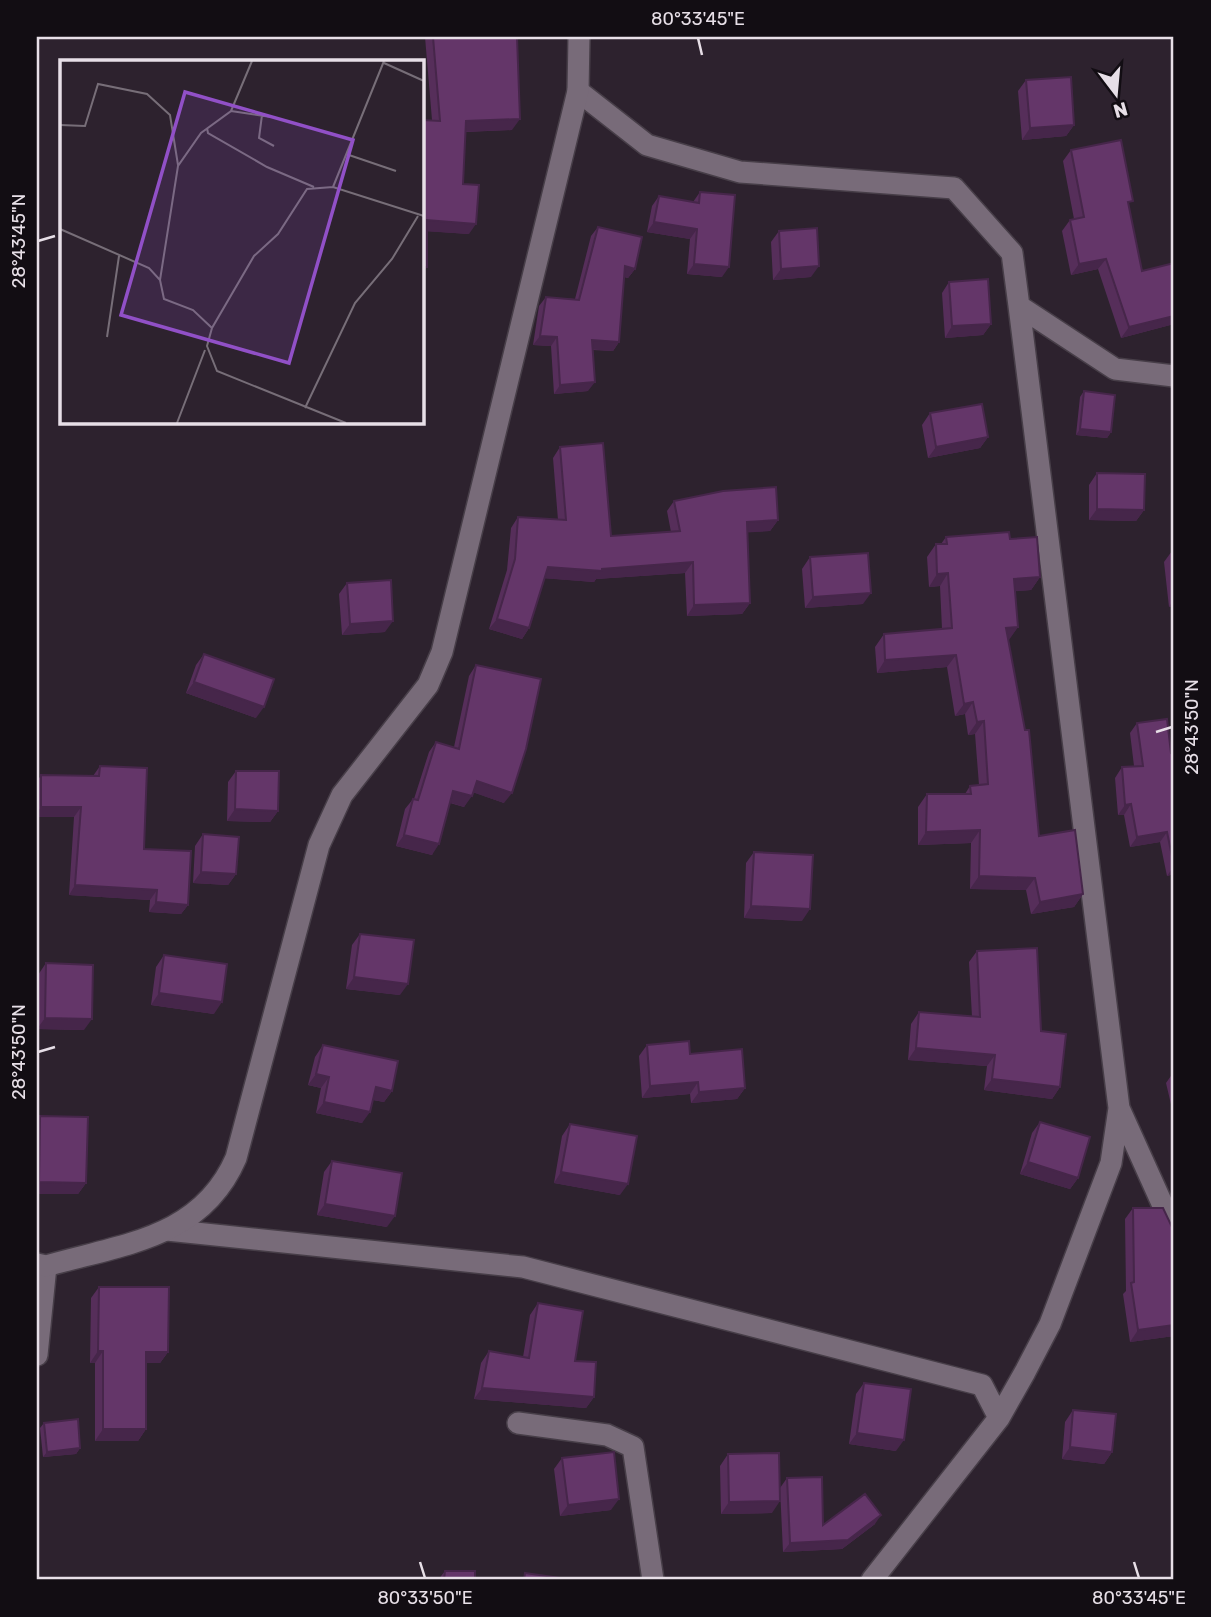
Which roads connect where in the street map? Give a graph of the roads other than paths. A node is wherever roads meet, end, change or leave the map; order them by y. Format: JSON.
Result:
{"nodes":[{"id":1,"x":579,"y":37,"type":"edge"},
{"id":2,"x":578,"y":91,"type":"junction"},
{"id":3,"x":1019,"y":306,"type":"junction"},
{"id":4,"x":1174,"y":376,"type":"edge"},
{"id":5,"x":1119,"y":1108,"type":"junction"},
{"id":6,"x":167,"y":1230,"type":"junction"},
{"id":7,"x":1174,"y":1230,"type":"edge"},
{"id":8,"x":41,"y":1265,"type":"edge"},
{"id":9,"x":37,"y":1355,"type":"edge"},
{"id":10,"x":999,"y":1419,"type":"junction"},
{"id":11,"x":518,"y":1423,"type":"dead end"},
{"id":12,"x":867,"y":1579,"type":"edge"},
{"id":13,"x":653,"y":1580,"type":"edge"}],
"edges":[{"from":1,"to":2,"type":"street"},
{"from":2,"to":3,"type":"street"},
{"from":2,"to":6,"type":"street"},
{"from":3,"to":4,"type":"street"},
{"from":3,"to":5,"type":"street"},
{"from":5,"to":7,"type":"street"},
{"from":5,"to":10,"type":"street"},
{"from":6,"to":8,"type":"street"},
{"from":6,"to":10,"type":"street"},
{"from":8,"to":9,"type":"street"},
{"from":10,"to":12,"type":"street"},
{"from":11,"to":13,"type":"street"}]}
